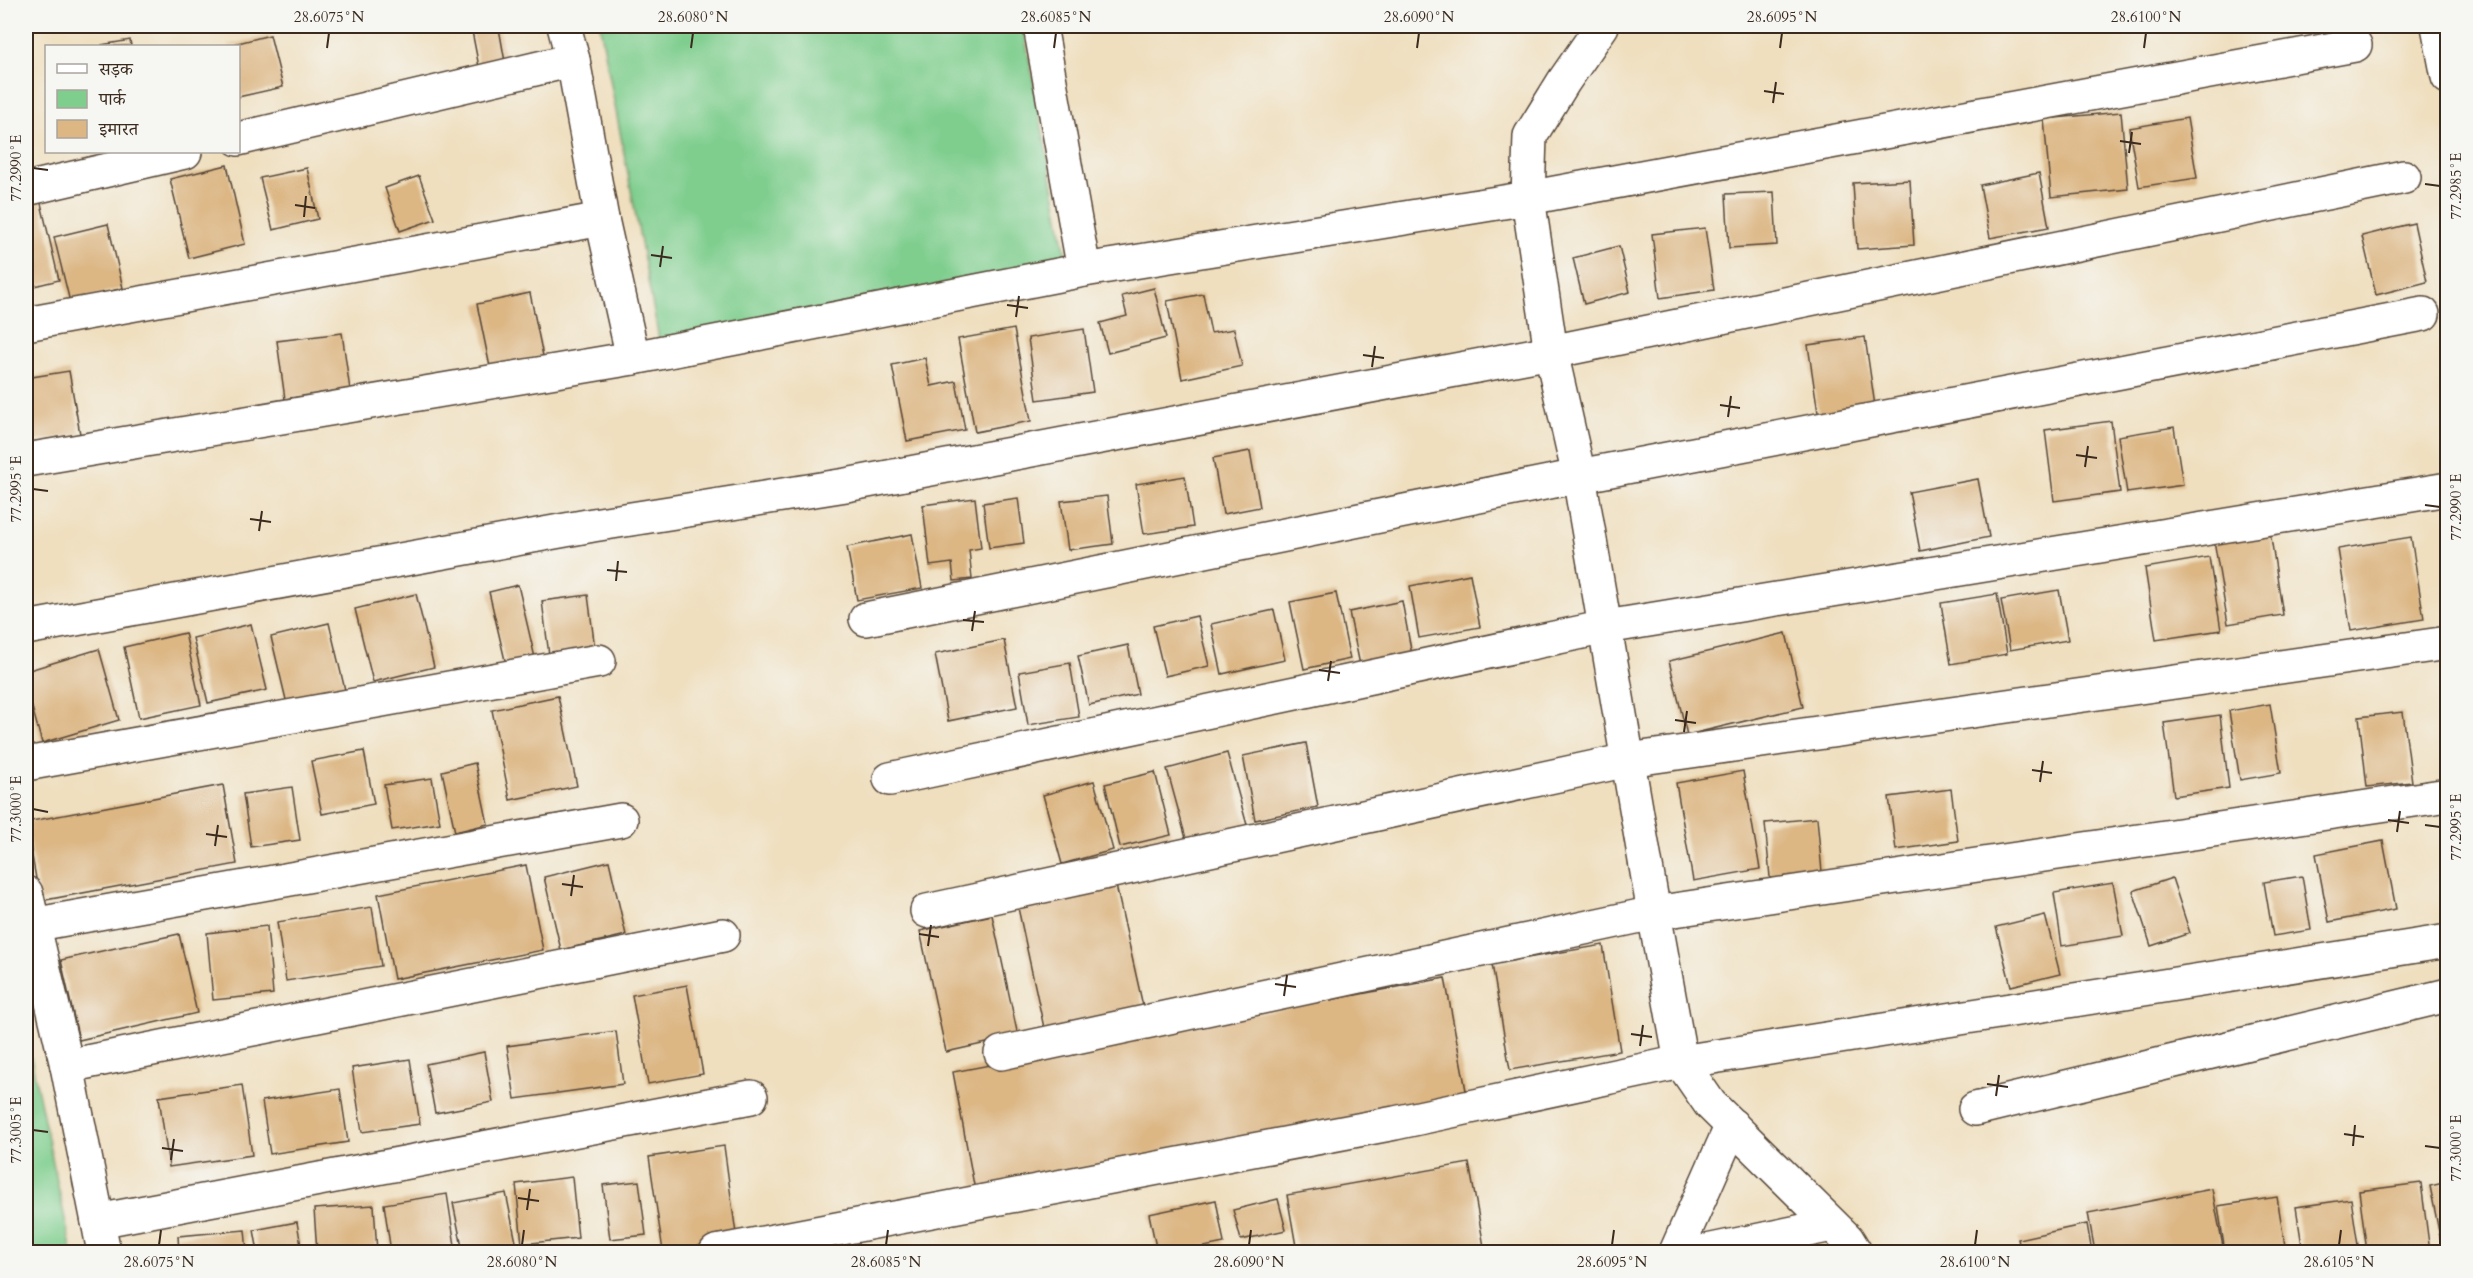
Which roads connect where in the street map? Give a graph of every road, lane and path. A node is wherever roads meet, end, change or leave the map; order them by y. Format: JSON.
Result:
{"nodes":[{"id":1,"x":564,"y":26,"type":"edge"},
{"id":2,"x":1040,"y":26,"type":"edge"},
{"id":3,"x":1602,"y":26,"type":"edge"},
{"id":4,"x":2438,"y":26,"type":"edge"},
{"id":5,"x":2355,"y":45,"type":"dead end"},
{"id":6,"x":573,"y":60,"type":"junction"},
{"id":7,"x":2448,"y":77,"type":"edge"},
{"id":8,"x":240,"y":139,"type":"edge"},
{"id":9,"x":180,"y":153,"type":"edge"},
{"id":10,"x":2404,"y":177,"type":"dead end"},
{"id":11,"x":26,"y":189,"type":"edge"},
{"id":12,"x":1528,"y":198,"type":"junction"},
{"id":13,"x":603,"y":219,"type":"junction"},
{"id":14,"x":1084,"y":270,"type":"junction"},
{"id":15,"x":2423,"y":314,"type":"dead end"},
{"id":16,"x":26,"y":324,"type":"edge"},
{"id":17,"x":1551,"y":352,"type":"junction"},
{"id":18,"x":633,"y":358,"type":"junction"},
{"id":19,"x":26,"y":460,"type":"edge"},
{"id":20,"x":1579,"y":476,"type":"junction"},
{"id":21,"x":2448,"y":489,"type":"edge"},
{"id":22,"x":866,"y":619,"type":"dead end"},
{"id":23,"x":1606,"y":627,"type":"junction"},
{"id":24,"x":26,"y":628,"type":"edge"},
{"id":25,"x":2448,"y":643,"type":"edge"},
{"id":26,"x":599,"y":661,"type":"dead end"},
{"id":27,"x":1628,"y":760,"type":"junction"},
{"id":28,"x":26,"y":764,"type":"edge"},
{"id":29,"x":890,"y":779,"type":"dead end"},
{"id":30,"x":2448,"y":795,"type":"edge"},
{"id":31,"x":621,"y":820,"type":"dead end"},
{"id":32,"x":26,"y":892,"type":"edge"},
{"id":33,"x":927,"y":911,"type":"dead end"},
{"id":34,"x":1654,"y":914,"type":"junction"},
{"id":35,"x":32,"y":926,"type":"junction"},
{"id":36,"x":723,"y":935,"type":"dead end"},
{"id":37,"x":2448,"y":941,"type":"edge"},
{"id":38,"x":2448,"y":995,"type":"edge"},
{"id":39,"x":1000,"y":1053,"type":"dead end"},
{"id":40,"x":1682,"y":1062,"type":"junction"},
{"id":41,"x":67,"y":1065,"type":"junction"},
{"id":42,"x":751,"y":1097,"type":"dead end"},
{"id":43,"x":1975,"y":1109,"type":"dead end"},
{"id":44,"x":1732,"y":1125,"type":"junction"},
{"id":45,"x":98,"y":1221,"type":"junction"},
{"id":46,"x":1832,"y":1225,"type":"junction"},
{"id":47,"x":104,"y":1252,"type":"edge"},
{"id":48,"x":716,"y":1252,"type":"edge"},
{"id":49,"x":1676,"y":1252,"type":"edge"},
{"id":50,"x":1702,"y":1252,"type":"edge"},
{"id":51,"x":1855,"y":1252,"type":"edge"}],
"edges":[{"from":1,"to":6,"type":"street"},
{"from":2,"to":14,"type":"street"},
{"from":3,"to":12,"type":"street"},
{"from":4,"to":7,"type":"street"},
{"from":5,"to":12,"type":"street"},
{"from":6,"to":8,"type":"street"},
{"from":6,"to":13,"type":"street"},
{"from":9,"to":11,"type":"street"},
{"from":10,"to":17,"type":"street"},
{"from":12,"to":14,"type":"street"},
{"from":12,"to":17,"type":"street"},
{"from":13,"to":16,"type":"street"},
{"from":13,"to":18,"type":"street"},
{"from":14,"to":18,"type":"street"},
{"from":15,"to":20,"type":"street"},
{"from":17,"to":20,"type":"street"},
{"from":17,"to":24,"type":"street"},
{"from":18,"to":19,"type":"street"},
{"from":20,"to":22,"type":"street"},
{"from":20,"to":23,"type":"street"},
{"from":21,"to":23,"type":"street"},
{"from":23,"to":27,"type":"street"},
{"from":23,"to":29,"type":"street"},
{"from":25,"to":27,"type":"street"},
{"from":26,"to":28,"type":"street"},
{"from":27,"to":33,"type":"street"},
{"from":27,"to":34,"type":"street"},
{"from":30,"to":34,"type":"street"},
{"from":31,"to":35,"type":"street"},
{"from":32,"to":35,"type":"street"},
{"from":34,"to":39,"type":"street"},
{"from":34,"to":40,"type":"street"},
{"from":35,"to":41,"type":"street"},
{"from":36,"to":41,"type":"street"},
{"from":37,"to":40,"type":"street"},
{"from":38,"to":43,"type":"street"},
{"from":40,"to":44,"type":"street"},
{"from":40,"to":48,"type":"street"},
{"from":41,"to":45,"type":"street"},
{"from":42,"to":45,"type":"street"},
{"from":44,"to":46,"type":"street"},
{"from":44,"to":49,"type":"street"},
{"from":45,"to":47,"type":"street"},
{"from":46,"to":50,"type":"street"},
{"from":46,"to":51,"type":"street"}]}
